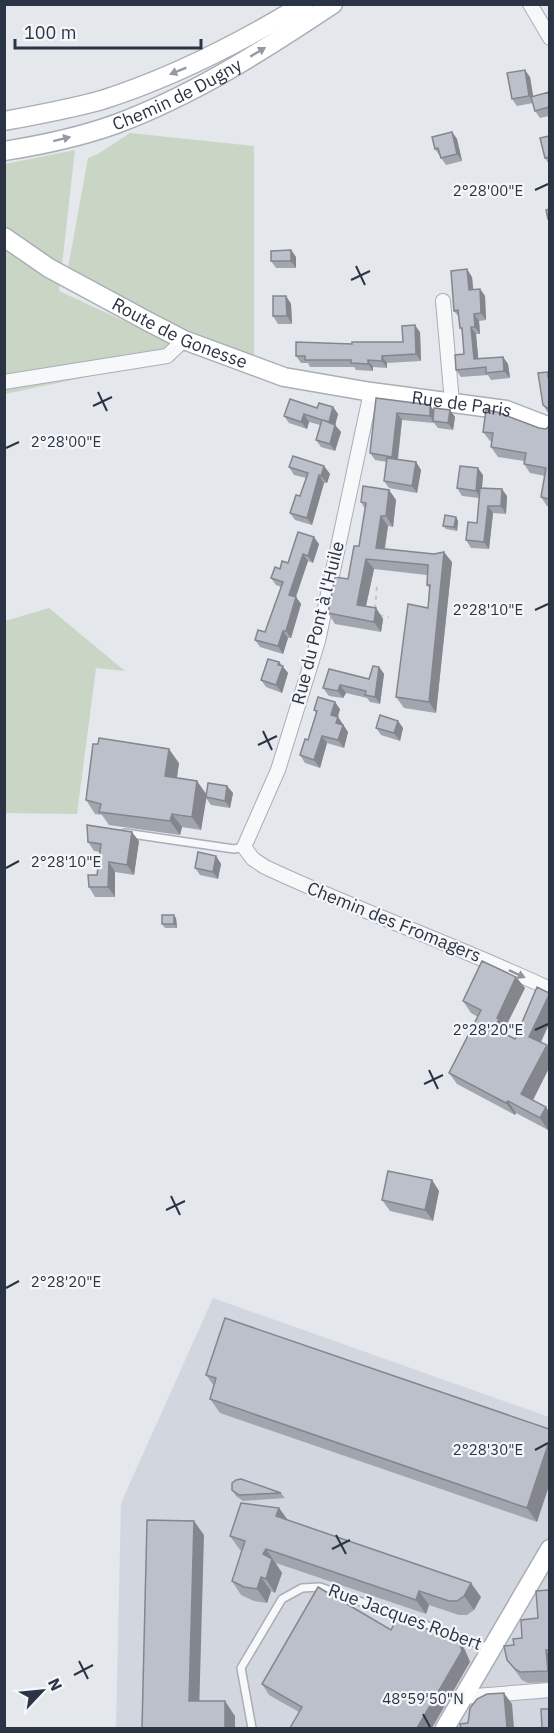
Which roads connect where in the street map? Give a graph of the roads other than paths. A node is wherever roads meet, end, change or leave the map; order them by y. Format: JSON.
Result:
{"nodes":[{"id":1,"x":304,"y":4,"type":"edge"},
{"id":2,"x":333,"y":4,"type":"edge"},
{"id":3,"x":530,"y":4,"type":"edge"},
{"id":4,"x":549,"y":38,"type":"edge"},
{"id":5,"x":4,"y":121,"type":"edge"},
{"id":6,"x":4,"y":151,"type":"edge"},
{"id":7,"x":4,"y":237,"type":"edge"},
{"id":8,"x":443,"y":301,"type":"dead end"},
{"id":9,"x":184,"y":340,"type":"junction"},
{"id":10,"x":4,"y":382,"type":"edge"},
{"id":11,"x":371,"y":392,"type":"junction"},
{"id":12,"x":452,"y":402,"type":"junction"},
{"id":13,"x":549,"y":427,"type":"edge"},
{"id":14,"x":119,"y":832,"type":"edge"},
{"id":15,"x":244,"y":847,"type":"junction"},
{"id":16,"x":549,"y":989,"type":"edge"},
{"id":17,"x":549,"y":1549,"type":"edge"},
{"id":18,"x":492,"y":1649,"type":"junction"},
{"id":19,"x":549,"y":1690,"type":"edge"},
{"id":20,"x":463,"y":1697,"type":"junction"},
{"id":21,"x":252,"y":1728,"type":"edge"},
{"id":22,"x":445,"y":1728,"type":"edge"}],
"edges":[{"from":1,"to":5,"type":"street","name":"Chemin de Dugny","one_way":true},
{"from":6,"to":2,"type":"street","name":"Chemin de Dugny","one_way":true},
{"from":3,"to":4,"type":"street"},
{"from":7,"to":9,"type":"street","name":"Route de Gonesse"},
{"from":8,"to":12,"type":"street"},
{"from":9,"to":10,"type":"street"},
{"from":9,"to":11,"type":"street","name":"Route de Gonesse"},
{"from":11,"to":12,"type":"street","name":"Rue de Paris"},
{"from":11,"to":15,"type":"street","name":"Rue du Pont à l'Huile"},
{"from":12,"to":13,"type":"street","name":"Rue de Paris"},
{"from":14,"to":15,"type":"lane"},
{"from":15,"to":16,"type":"street","name":"Chemin des Fromagers","one_way":true},
{"from":17,"to":18,"type":"street"},
{"from":18,"to":20,"type":"street"},
{"from":18,"to":21,"type":"lane","name":"Rue Jacques Robert"},
{"from":19,"to":20,"type":"street"},
{"from":20,"to":22,"type":"street"}]}
